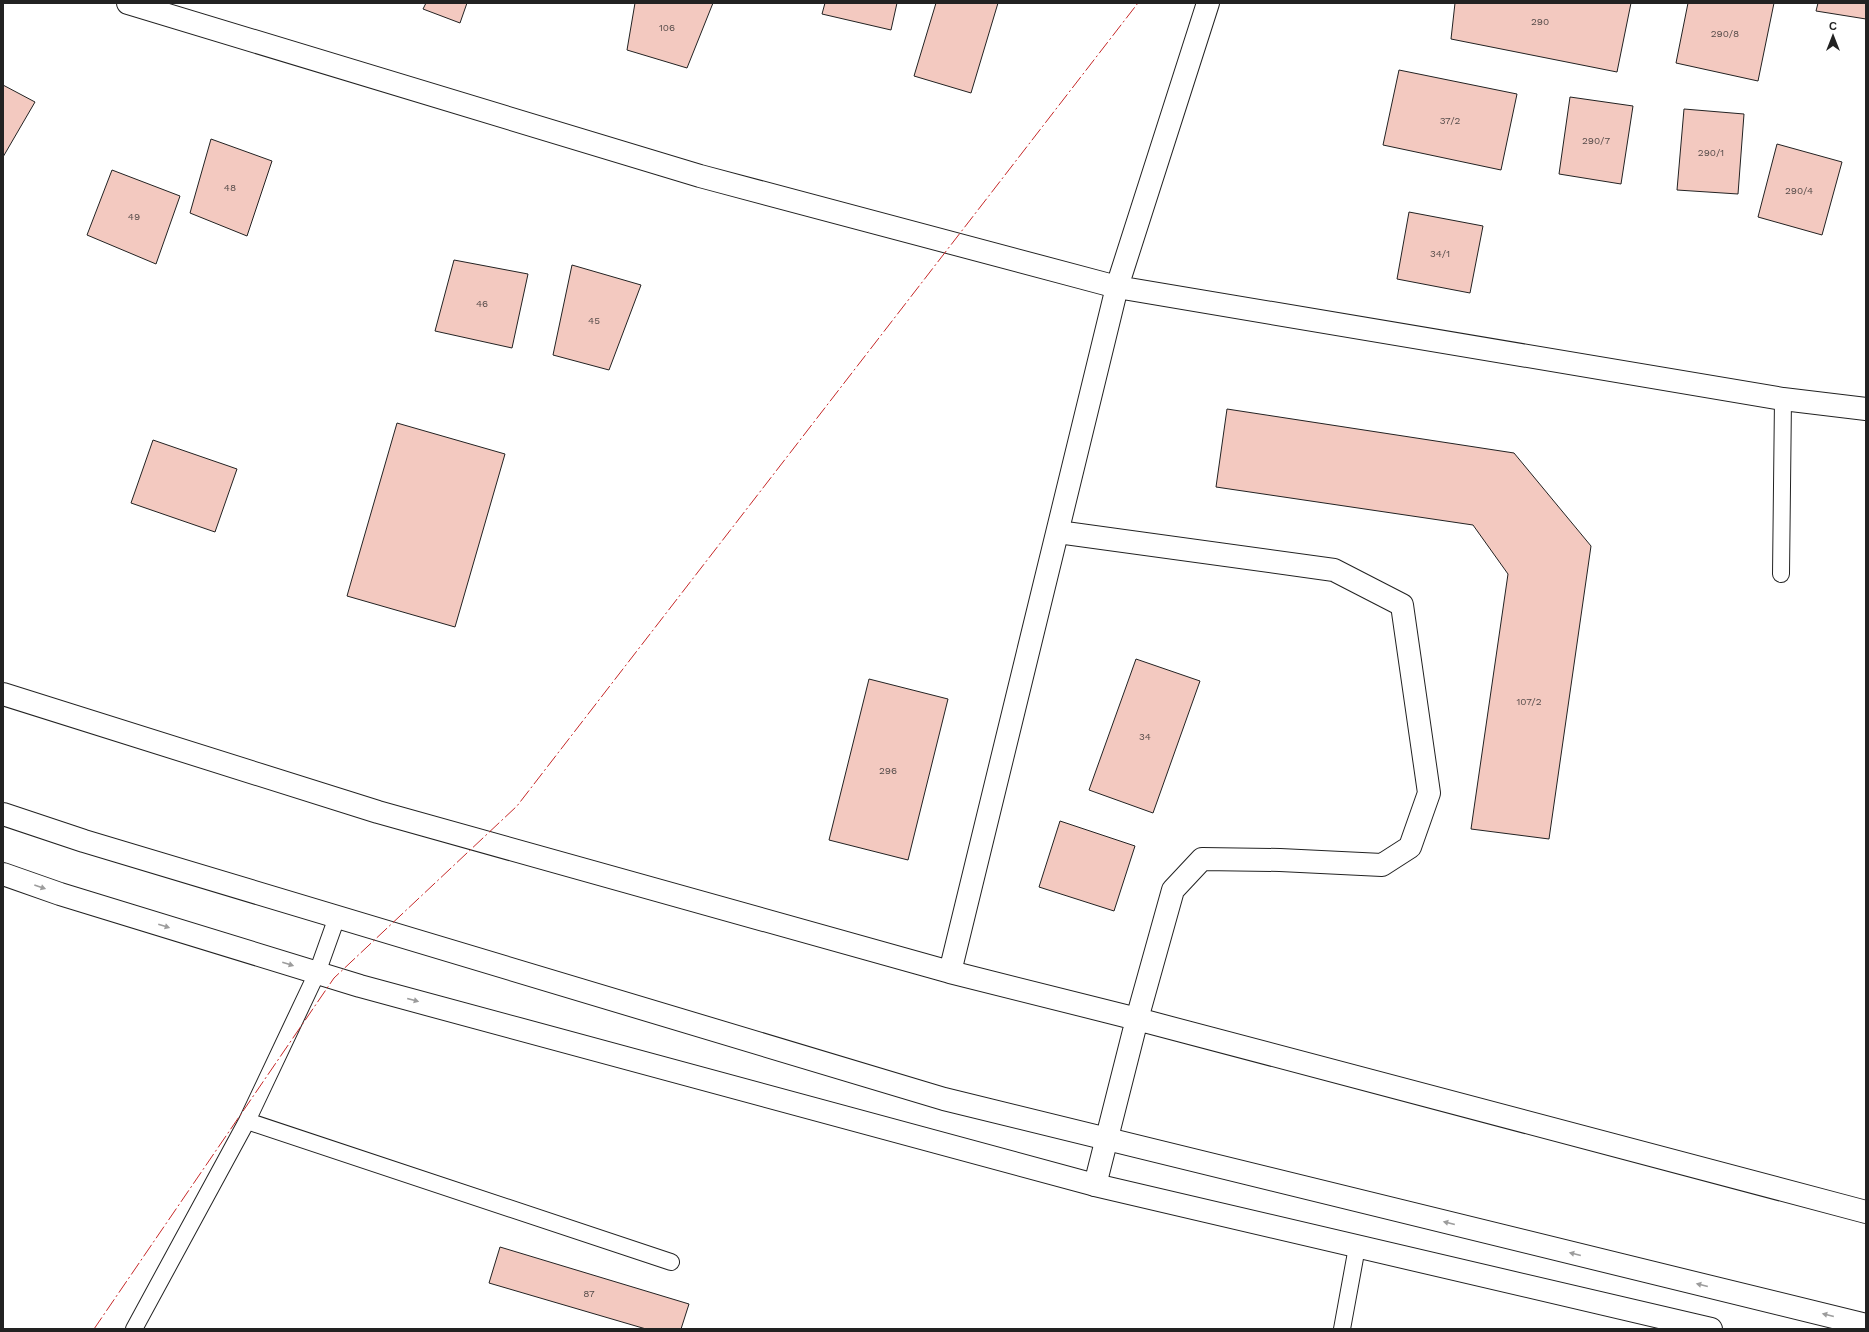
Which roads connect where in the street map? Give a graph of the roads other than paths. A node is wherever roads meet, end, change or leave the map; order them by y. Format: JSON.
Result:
{"nodes":[{"id":1,"x":128,"y":3,"type":"edge"},
{"id":2,"x":1208,"y":3,"type":"edge"},
{"id":3,"x":1117,"y":287,"type":"junction"},
{"id":4,"x":1783,"y":399,"type":"junction"},
{"id":5,"x":1866,"y":409,"type":"edge"},
{"id":6,"x":1058,"y":532,"type":"junction"},
{"id":7,"x":1781,"y":574,"type":"dead end"},
{"id":8,"x":3,"y":694,"type":"edge"},
{"id":9,"x":3,"y":814,"type":"edge"},
{"id":10,"x":3,"y":874,"type":"edge"},
{"id":11,"x":338,"y":917,"type":"junction"},
{"id":12,"x":950,"y":972,"type":"junction"},
{"id":13,"x":318,"y":973,"type":"junction"},
{"id":14,"x":1137,"y":1019,"type":"junction"},
{"id":15,"x":247,"y":1121,"type":"junction"},
{"id":16,"x":1106,"y":1140,"type":"junction"},
{"id":17,"x":1095,"y":1185,"type":"junction"},
{"id":18,"x":1866,"y":1212,"type":"edge"},
{"id":19,"x":1357,"y":1247,"type":"junction"},
{"id":20,"x":671,"y":1262,"type":"dead end"},
{"id":21,"x":1866,"y":1325,"type":"edge"},
{"id":22,"x":134,"y":1329,"type":"edge"},
{"id":23,"x":1342,"y":1329,"type":"edge"},
{"id":24,"x":1711,"y":1329,"type":"edge"}],
"edges":[{"from":1,"to":3,"type":"street"},
{"from":2,"to":3,"type":"street"},
{"from":3,"to":4,"type":"street"},
{"from":3,"to":6,"type":"street"},
{"from":4,"to":5,"type":"street"},
{"from":4,"to":7,"type":"lane"},
{"from":6,"to":12,"type":"street"},
{"from":6,"to":14,"type":"street"},
{"from":8,"to":12,"type":"street"},
{"from":9,"to":11,"type":"street"},
{"from":10,"to":13,"type":"street","one_way":true},
{"from":11,"to":13,"type":"lane"},
{"from":11,"to":16,"type":"street"},
{"from":12,"to":14,"type":"street"},
{"from":13,"to":15,"type":"lane"},
{"from":13,"to":17,"type":"street","one_way":true},
{"from":14,"to":16,"type":"street"},
{"from":14,"to":18,"type":"street"},
{"from":15,"to":20,"type":"lane"},
{"from":15,"to":22,"type":"lane"},
{"from":16,"to":17,"type":"street"},
{"from":21,"to":16,"type":"street","one_way":true},
{"from":17,"to":19,"type":"street"},
{"from":19,"to":23,"type":"lane"},
{"from":19,"to":24,"type":"street"}]}
